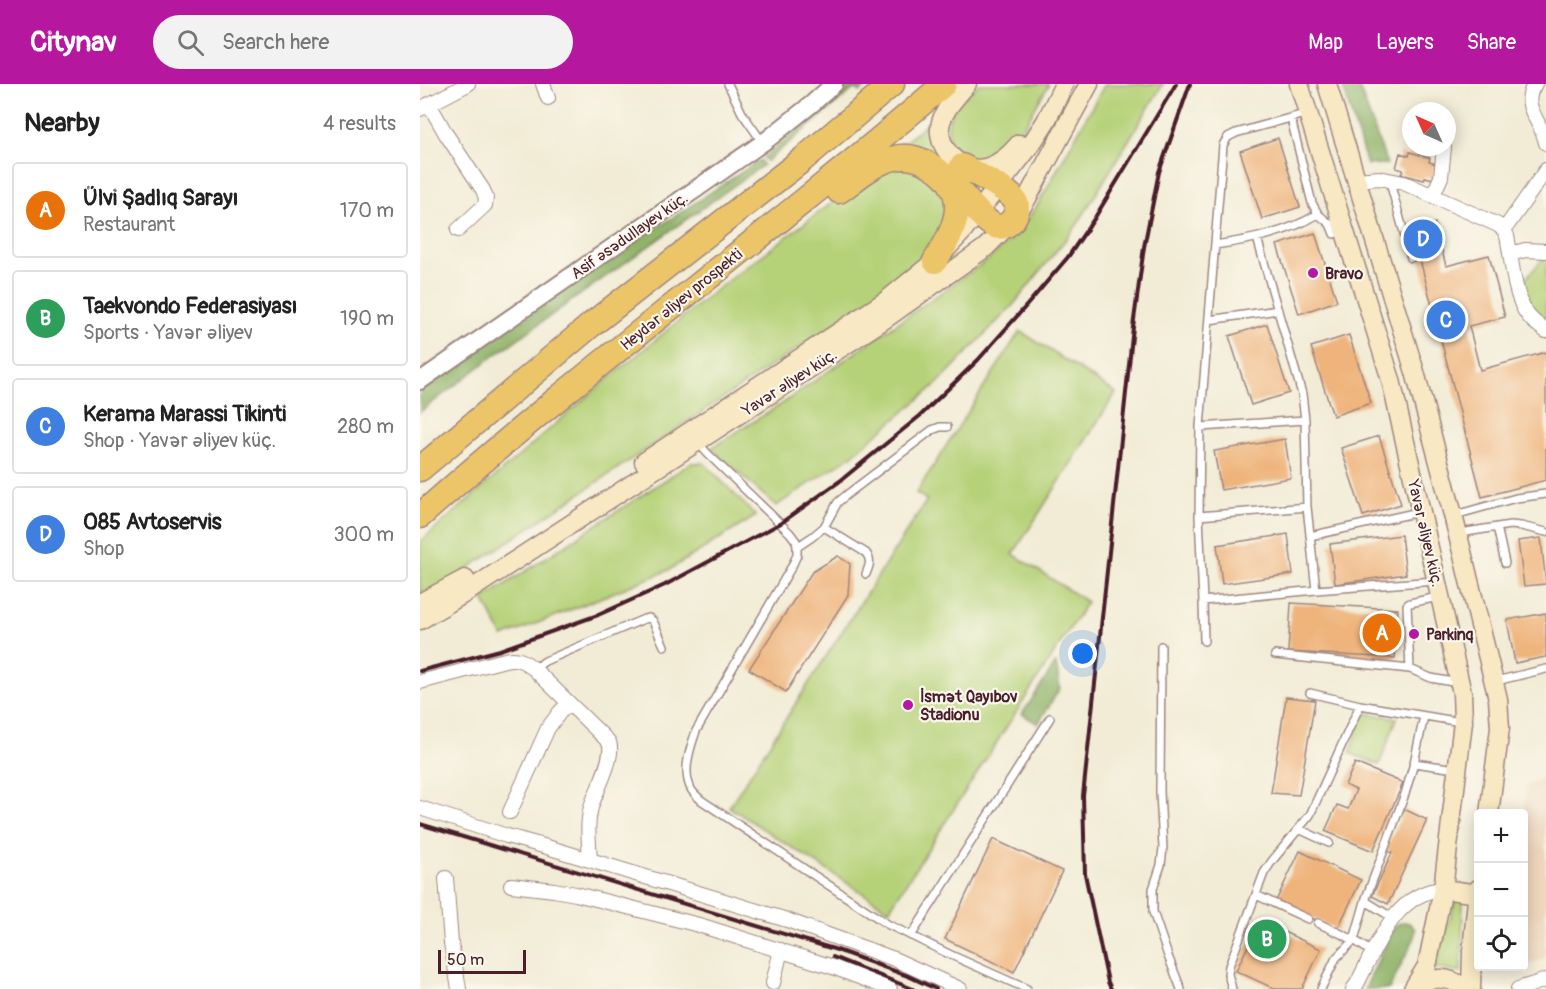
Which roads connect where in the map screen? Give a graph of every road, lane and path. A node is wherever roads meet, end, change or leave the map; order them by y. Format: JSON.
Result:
{"nodes":[{"id":1,"x":468,"y":84,"type":"edge"},
{"id":2,"x":543,"y":84,"type":"edge"},
{"id":3,"x":728,"y":84,"type":"edge"},
{"id":4,"x":834,"y":84,"type":"edge"},
{"id":5,"x":892,"y":84,"type":"edge"},
{"id":6,"x":944,"y":84,"type":"edge"},
{"id":7,"x":967,"y":84,"type":"edge"},
{"id":8,"x":1063,"y":84,"type":"edge"},
{"id":9,"x":1089,"y":84,"type":"edge"},
{"id":10,"x":1299,"y":84,"type":"edge"},
{"id":11,"x":1327,"y":84,"type":"edge"},
{"id":12,"x":1535,"y":84,"type":"edge"},
{"id":13,"x":548,"y":98,"type":"dead end"},
{"id":14,"x":424,"y":106,"type":"edge"},
{"id":15,"x":1300,"y":116,"type":"junction"},
{"id":16,"x":763,"y":142,"type":"junction"},
{"id":17,"x":1546,"y":143,"type":"edge"},
{"id":18,"x":1443,"y":156,"type":"edge"},
{"id":19,"x":1546,"y":170,"type":"edge"},
{"id":20,"x":955,"y":173,"type":"junction"},
{"id":21,"x":1389,"y":179,"type":"junction"},
{"id":22,"x":1357,"y":180,"type":"junction"},
{"id":23,"x":997,"y":186,"type":"junction"},
{"id":24,"x":1433,"y":195,"type":"junction"},
{"id":25,"x":978,"y":211,"type":"junction"},
{"id":26,"x":1318,"y":214,"type":"junction"},
{"id":27,"x":1013,"y":220,"type":"junction"},
{"id":28,"x":458,"y":230,"type":"dead end"},
{"id":29,"x":1504,"y":230,"type":"junction"},
{"id":30,"x":1334,"y":234,"type":"dead end"},
{"id":31,"x":1257,"y":238,"type":"junction"},
{"id":32,"x":1215,"y":245,"type":"junction"},
{"id":33,"x":1544,"y":248,"type":"edge"},
{"id":34,"x":1511,"y":254,"type":"junction"},
{"id":35,"x":1411,"y":258,"type":"dead end"},
{"id":36,"x":935,"y":261,"type":"junction"},
{"id":37,"x":1278,"y":310,"type":"junction"},
{"id":38,"x":655,"y":320,"type":"junction"},
{"id":39,"x":1209,"y":320,"type":"junction"},
{"id":40,"x":1546,"y":332,"type":"edge"},
{"id":41,"x":420,"y":381,"type":"edge"},
{"id":42,"x":1305,"y":420,"type":"junction"},
{"id":43,"x":947,"y":427,"type":"dead end"},
{"id":44,"x":1200,"y":427,"type":"junction"},
{"id":45,"x":697,"y":442,"type":"junction"},
{"id":46,"x":420,"y":469,"type":"edge"},
{"id":47,"x":1546,"y":494,"type":"edge"},
{"id":48,"x":1307,"y":507,"type":"junction"},
{"id":49,"x":1421,"y":511,"type":"junction"},
{"id":50,"x":424,"y":513,"type":"edge"},
{"id":51,"x":1453,"y":515,"type":"junction"},
{"id":52,"x":1199,"y":516,"type":"junction"},
{"id":53,"x":824,"y":527,"type":"junction"},
{"id":54,"x":1497,"y":527,"type":"junction"},
{"id":55,"x":1546,"y":532,"type":"edge"},
{"id":56,"x":1457,"y":534,"type":"junction"},
{"id":57,"x":1310,"y":536,"type":"junction"},
{"id":58,"x":797,"y":547,"type":"junction"},
{"id":59,"x":1505,"y":563,"type":"dead end"},
{"id":60,"x":866,"y":574,"type":"dead end"},
{"id":61,"x":1439,"y":589,"type":"junction"},
{"id":62,"x":1316,"y":590,"type":"junction"},
{"id":63,"x":1203,"y":601,"type":"junction"},
{"id":64,"x":421,"y":614,"type":"edge"},
{"id":65,"x":1204,"y":641,"type":"dead end"},
{"id":66,"x":664,"y":646,"type":"dead end"},
{"id":67,"x":1161,"y":646,"type":"dead end"},
{"id":68,"x":1275,"y":655,"type":"dead end"},
{"id":69,"x":534,"y":669,"type":"junction"},
{"id":70,"x":1410,"y":669,"type":"junction"},
{"id":71,"x":1546,"y":670,"type":"edge"},
{"id":72,"x":1494,"y":681,"type":"junction"},
{"id":73,"x":420,"y":682,"type":"edge"},
{"id":74,"x":1460,"y":683,"type":"junction"},
{"id":75,"x":1310,"y":693,"type":"dead end"},
{"id":76,"x":569,"y":703,"type":"junction"},
{"id":77,"x":1360,"y":705,"type":"junction"},
{"id":78,"x":1424,"y":716,"type":"junction"},
{"id":79,"x":1050,"y":718,"type":"dead end"},
{"id":80,"x":1462,"y":722,"type":"junction"},
{"id":81,"x":1414,"y":764,"type":"junction"},
{"id":82,"x":1457,"y":769,"type":"junction"},
{"id":83,"x":420,"y":808,"type":"edge"},
{"id":84,"x":1490,"y":809,"type":"edge"},
{"id":85,"x":510,"y":812,"type":"dead end"},
{"id":86,"x":1299,"y":829,"type":"junction"},
{"id":87,"x":1329,"y":843,"type":"dead end"},
{"id":88,"x":590,"y":860,"type":"junction"},
{"id":89,"x":446,"y":878,"type":"dead end"},
{"id":90,"x":511,"y":885,"type":"dead end"},
{"id":91,"x":1443,"y":889,"type":"junction"},
{"id":92,"x":1474,"y":891,"type":"edge"},
{"id":93,"x":1256,"y":894,"type":"junction"},
{"id":94,"x":1366,"y":898,"type":"junction"},
{"id":95,"x":1475,"y":917,"type":"edge"},
{"id":96,"x":1393,"y":918,"type":"junction"},
{"id":97,"x":1308,"y":920,"type":"dead end"},
{"id":98,"x":1318,"y":923,"type":"dead end"},
{"id":99,"x":911,"y":936,"type":"junction"},
{"id":100,"x":1353,"y":940,"type":"junction"},
{"id":101,"x":781,"y":950,"type":"junction"},
{"id":102,"x":1373,"y":952,"type":"junction"},
{"id":103,"x":1546,"y":980,"type":"edge"},
{"id":104,"x":773,"y":983,"type":"dead end"},
{"id":105,"x":1321,"y":988,"type":"edge"},
{"id":106,"x":459,"y":989,"type":"edge"},
{"id":107,"x":890,"y":989,"type":"edge"},
{"id":108,"x":960,"y":989,"type":"edge"},
{"id":109,"x":1027,"y":989,"type":"edge"},
{"id":110,"x":1181,"y":989,"type":"edge"},
{"id":111,"x":1232,"y":989,"type":"edge"},
{"id":112,"x":1353,"y":989,"type":"edge"},
{"id":113,"x":1413,"y":989,"type":"edge"},
{"id":114,"x":1465,"y":989,"type":"edge"},
{"id":115,"x":1471,"y":989,"type":"edge"},
{"id":116,"x":1518,"y":989,"type":"edge"}],
"edges":[{"from":1,"to":14,"type":"street"},
{"from":2,"to":13,"type":"street"},
{"from":3,"to":16,"type":"lane"},
{"from":4,"to":16,"type":"street","name":"Asif Əsədullayev küç."},
{"from":5,"to":46,"type":"highway"},
{"from":6,"to":38,"type":"highway","name":"Heydər Əliyev prospekti"},
{"from":7,"to":20,"type":"main road"},
{"from":8,"to":20,"type":"main road"},
{"from":8,"to":23,"type":"main road","name":"Yavər Əliyev küç."},
{"from":9,"to":27,"type":"main road","name":"Yavər Əliyev küç."},
{"from":10,"to":15,"type":"main road","name":"Yavər Əliyev küç."},
{"from":11,"to":22,"type":"main road","name":"Yavər Əliyev küç."},
{"from":12,"to":17,"type":"street"},
{"from":14,"to":28,"type":"street"},
{"from":15,"to":26,"type":"lane"},
{"from":15,"to":32,"type":"lane"},
{"from":15,"to":49,"type":"main road","name":"Yavər Əliyev küç."},
{"from":16,"to":41,"type":"street","name":"Asif Əsədullayev küç."},
{"from":18,"to":24,"type":"street"},
{"from":19,"to":29,"type":"street"},
{"from":20,"to":23,"type":"highway"},
{"from":20,"to":25,"type":"highway"},
{"from":20,"to":36,"type":"highway"},
{"from":20,"to":38,"type":"highway"},
{"from":21,"to":22,"type":"street"},
{"from":21,"to":24,"type":"street"},
{"from":21,"to":35,"type":"lane"},
{"from":22,"to":51,"type":"main road","name":"Yavər Əliyev küç."},
{"from":23,"to":25,"type":"main road","name":"Yavər Əliyev küç."},
{"from":23,"to":27,"type":"highway"},
{"from":24,"to":29,"type":"street"},
{"from":25,"to":27,"type":"highway"},
{"from":25,"to":36,"type":"main road","name":"Yavər Əliyev küç."},
{"from":26,"to":30,"type":"lane"},
{"from":26,"to":31,"type":"lane"},
{"from":27,"to":45,"type":"main road","name":"Yavər Əliyev küç."},
{"from":29,"to":34,"type":"street"},
{"from":31,"to":32,"type":"lane"},
{"from":31,"to":37,"type":"lane"},
{"from":32,"to":39,"type":"lane"},
{"from":33,"to":34,"type":"street"},
{"from":34,"to":40,"type":"street"},
{"from":36,"to":64,"type":"main road","name":"Yavər Əliyev küç."},
{"from":37,"to":39,"type":"lane"},
{"from":37,"to":42,"type":"lane"},
{"from":38,"to":50,"type":"highway","name":"Heydər Əliyev prospekti"},
{"from":39,"to":44,"type":"lane"},
{"from":42,"to":44,"type":"lane"},
{"from":42,"to":48,"type":"lane"},
{"from":43,"to":53,"type":"lane"},
{"from":44,"to":52,"type":"lane"},
{"from":45,"to":58,"type":"lane"},
{"from":45,"to":64,"type":"main road","name":"Yavər Əliyev küç."},
{"from":47,"to":51,"type":"lane"},
{"from":48,"to":52,"type":"lane"},
{"from":48,"to":57,"type":"lane"},
{"from":49,"to":57,"type":"lane"},
{"from":49,"to":61,"type":"main road","name":"Yavər Əliyev küç."},
{"from":51,"to":56,"type":"main road","name":"Yavər Əliyev küç."},
{"from":52,"to":63,"type":"lane"},
{"from":53,"to":58,"type":"lane"},
{"from":53,"to":60,"type":"lane"},
{"from":54,"to":55,"type":"lane"},
{"from":54,"to":56,"type":"lane"},
{"from":54,"to":59,"type":"lane"},
{"from":56,"to":72,"type":"main road","name":"Yavər Əliyev küç."},
{"from":57,"to":62,"type":"lane"},
{"from":58,"to":99,"type":"lane"},
{"from":61,"to":62,"type":"lane"},
{"from":61,"to":70,"type":"lane"},
{"from":61,"to":74,"type":"main road","name":"Yavər Əliyev küç."},
{"from":62,"to":63,"type":"lane"},
{"from":63,"to":65,"type":"lane"},
{"from":66,"to":69,"type":"lane"},
{"from":67,"to":110,"type":"lane"},
{"from":68,"to":70,"type":"lane"},
{"from":69,"to":73,"type":"street"},
{"from":69,"to":76,"type":"street"},
{"from":70,"to":74,"type":"lane"},
{"from":71,"to":72,"type":"lane"},
{"from":72,"to":84,"type":"main road","name":"Yavər Əliyev küç."},
{"from":74,"to":80,"type":"main road","name":"Yavər Əliyev küç."},
{"from":75,"to":77,"type":"lane"},
{"from":76,"to":85,"type":"street"},
{"from":76,"to":88,"type":"street"},
{"from":77,"to":78,"type":"lane"},
{"from":77,"to":86,"type":"lane"},
{"from":78,"to":80,"type":"lane"},
{"from":78,"to":81,"type":"lane"},
{"from":79,"to":99,"type":"lane"},
{"from":80,"to":82,"type":"main road","name":"Yavər Əliyev küç."},
{"from":81,"to":82,"type":"lane"},
{"from":81,"to":94,"type":"lane"},
{"from":82,"to":91,"type":"main road","name":"Yavər Əliyev küç."},
{"from":83,"to":88,"type":"street"},
{"from":86,"to":87,"type":"lane"},
{"from":86,"to":93,"type":"lane"},
{"from":88,"to":108,"type":"street"},
{"from":89,"to":106,"type":"street"},
{"from":90,"to":101,"type":"street"},
{"from":91,"to":92,"type":"main road"},
{"from":91,"to":96,"type":"street"},
{"from":91,"to":113,"type":"main road","name":"Yavər Əliyev küç."},
{"from":93,"to":97,"type":"lane"},
{"from":93,"to":111,"type":"lane"},
{"from":94,"to":96,"type":"lane"},
{"from":94,"to":100,"type":"lane"},
{"from":95,"to":115,"type":"main road"},
{"from":96,"to":102,"type":"street"},
{"from":98,"to":100,"type":"lane"},
{"from":99,"to":109,"type":"lane"},
{"from":100,"to":102,"type":"lane"},
{"from":100,"to":105,"type":"lane"},
{"from":101,"to":104,"type":"street"},
{"from":101,"to":107,"type":"street"},
{"from":102,"to":112,"type":"street"},
{"from":103,"to":116,"type":"street"},
{"from":113,"to":114,"type":"main road"}]}
